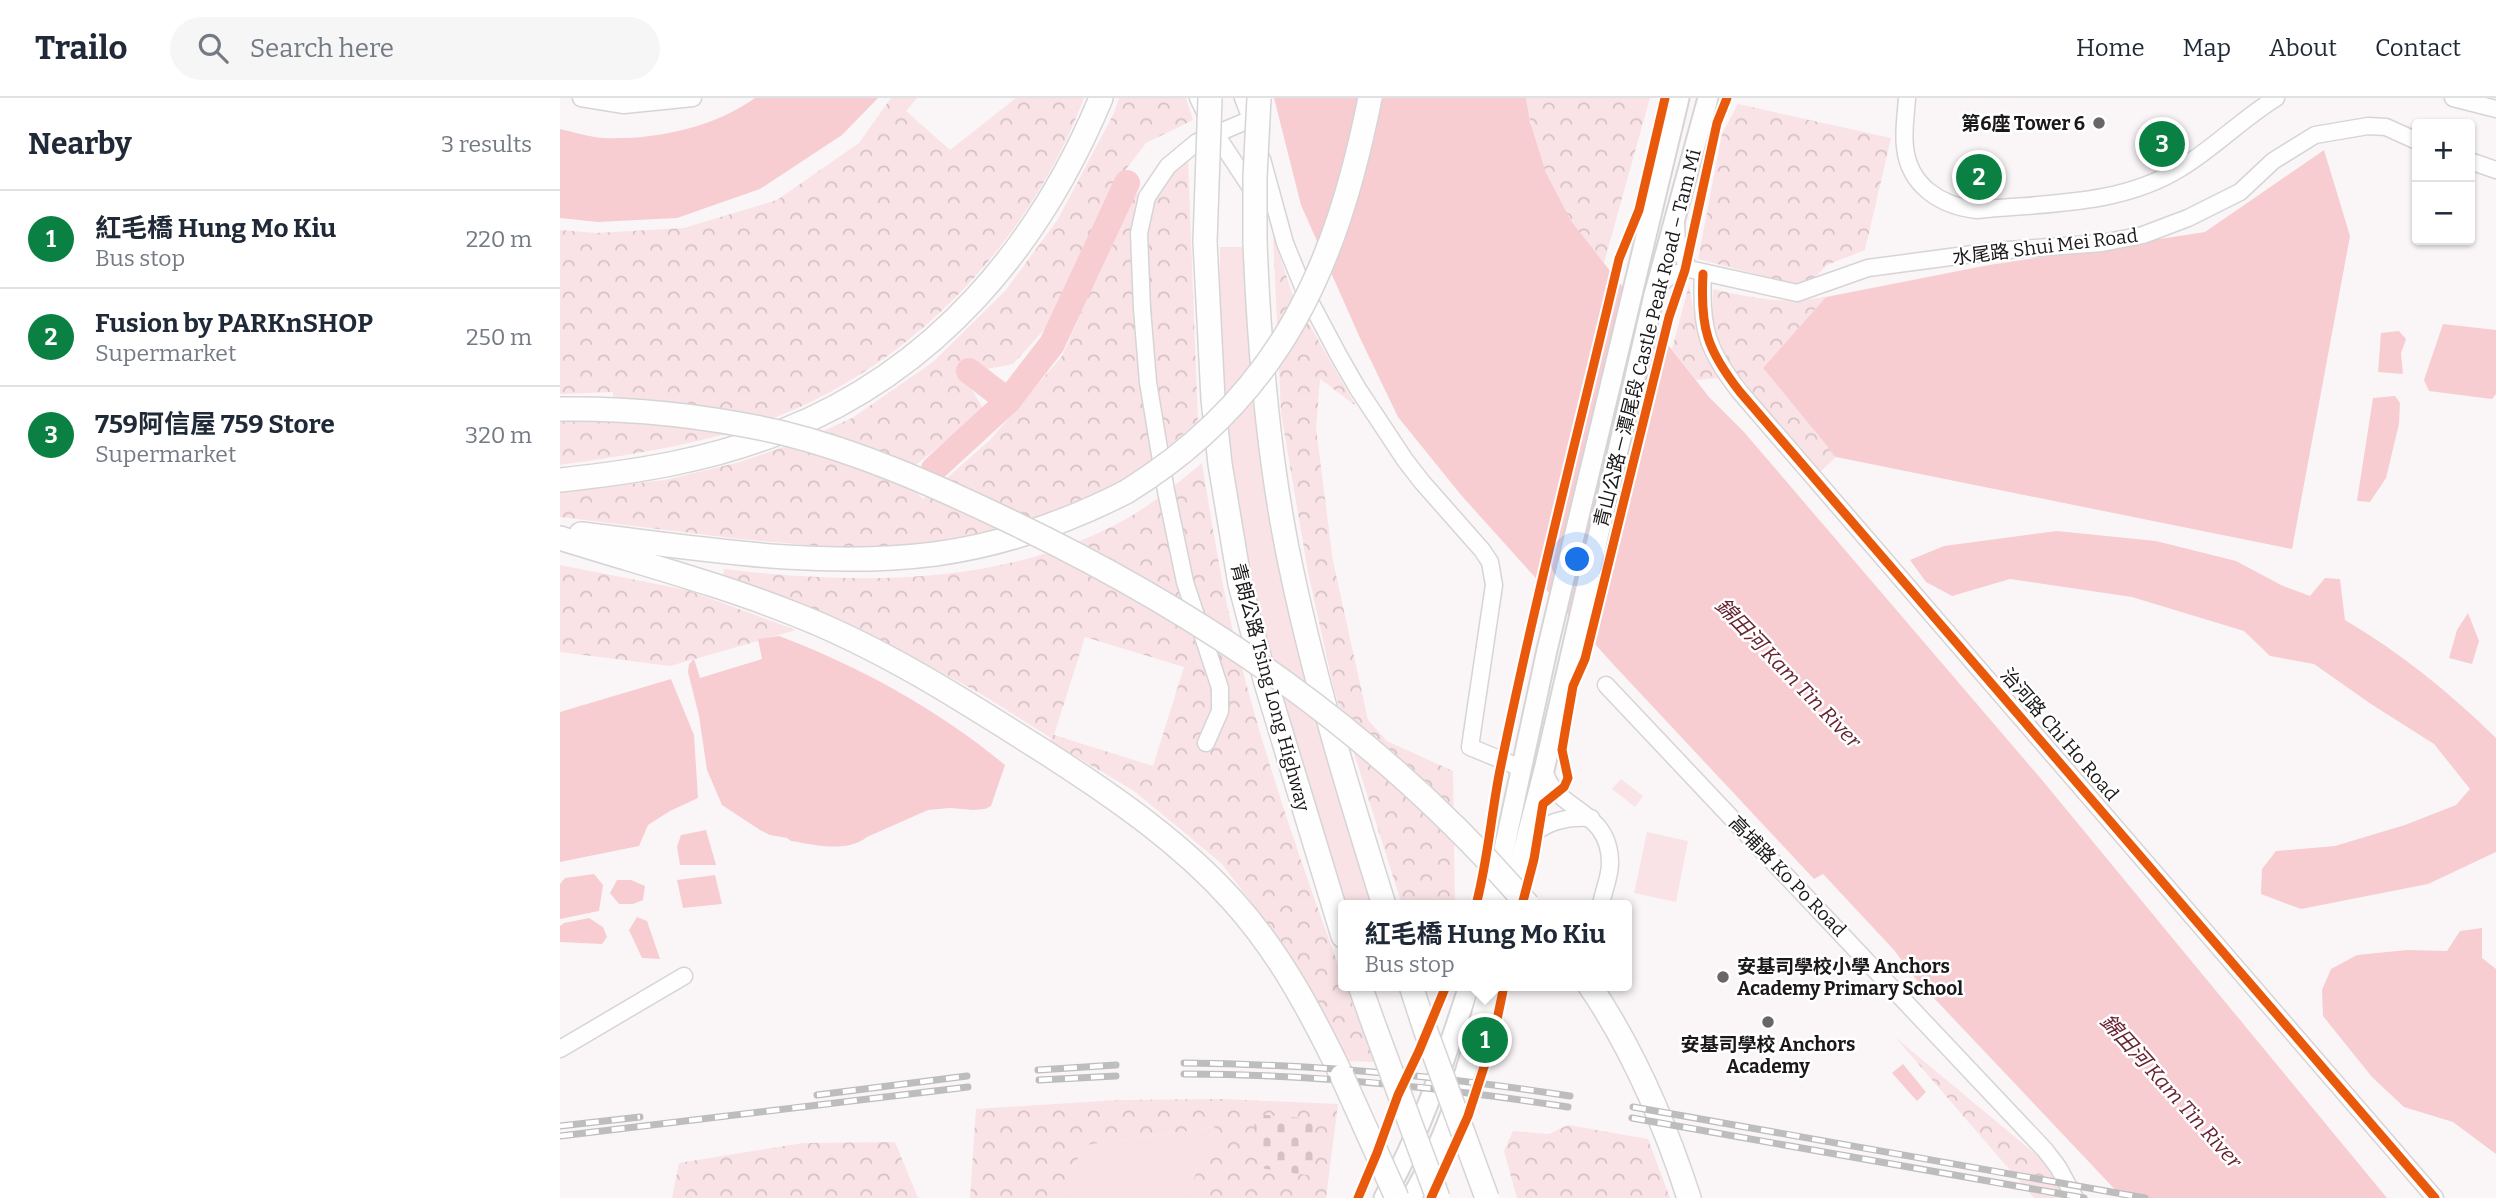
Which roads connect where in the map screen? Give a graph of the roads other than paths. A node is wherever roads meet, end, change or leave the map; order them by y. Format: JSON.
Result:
{"nodes":[{"id":1,"x":581,"y":98,"type":"edge"},
{"id":2,"x":693,"y":98,"type":"edge"},
{"id":3,"x":1101,"y":98,"type":"edge"},
{"id":4,"x":1198,"y":98,"type":"edge"},
{"id":5,"x":1210,"y":98,"type":"edge"},
{"id":6,"x":1243,"y":98,"type":"edge"},
{"id":7,"x":1370,"y":98,"type":"edge"},
{"id":8,"x":1679,"y":98,"type":"edge"},
{"id":9,"x":1707,"y":98,"type":"edge"},
{"id":10,"x":1907,"y":98,"type":"edge"},
{"id":11,"x":2276,"y":98,"type":"edge"},
{"id":12,"x":2454,"y":98,"type":"edge"},
{"id":13,"x":1255,"y":108,"type":"edge"},
{"id":14,"x":2496,"y":109,"type":"edge"},
{"id":15,"x":1215,"y":133,"type":"junction"},
{"id":16,"x":2412,"y":139,"type":"edge"},
{"id":17,"x":2475,"y":163,"type":"edge"},
{"id":18,"x":2496,"y":170,"type":"edge"},
{"id":19,"x":1676,"y":218,"type":"junction"},
{"id":20,"x":1285,"y":243,"type":"junction"},
{"id":21,"x":1696,"y":272,"type":"junction"},
{"id":22,"x":1656,"y":291,"type":"junction"},
{"id":23,"x":560,"y":409,"type":"edge"},
{"id":24,"x":560,"y":480,"type":"edge"},
{"id":25,"x":560,"y":531,"type":"edge"},
{"id":26,"x":560,"y":538,"type":"edge"},
{"id":27,"x":1606,"y":685,"type":"dead end"},
{"id":28,"x":1206,"y":743,"type":"dead end"},
{"id":29,"x":1521,"y":768,"type":"junction"},
{"id":30,"x":1544,"y":770,"type":"junction"},
{"id":31,"x":1591,"y":818,"type":"junction"},
{"id":32,"x":1526,"y":840,"type":"junction"},
{"id":33,"x":1383,"y":900,"type":"edge"},
{"id":34,"x":1493,"y":900,"type":"edge"},
{"id":35,"x":1510,"y":900,"type":"edge"},
{"id":36,"x":1523,"y":900,"type":"edge"},
{"id":37,"x":1602,"y":900,"type":"edge"},
{"id":38,"x":1338,"y":920,"type":"edge"},
{"id":39,"x":684,"y":976,"type":"dead end"},
{"id":40,"x":1362,"y":991,"type":"edge"},
{"id":41,"x":1413,"y":991,"type":"edge"},
{"id":42,"x":1467,"y":991,"type":"edge"},
{"id":43,"x":1488,"y":991,"type":"edge"},
{"id":44,"x":1593,"y":991,"type":"edge"},
{"id":45,"x":560,"y":1049,"type":"edge"},
{"id":46,"x":1384,"y":1198,"type":"edge"},
{"id":47,"x":1397,"y":1198,"type":"edge"},
{"id":48,"x":1411,"y":1198,"type":"edge"},
{"id":49,"x":1438,"y":1198,"type":"edge"},
{"id":50,"x":1487,"y":1198,"type":"edge"},
{"id":51,"x":1689,"y":1198,"type":"edge"},
{"id":52,"x":2075,"y":1198,"type":"edge"},
{"id":53,"x":2435,"y":1198,"type":"edge"}],
"edges":[{"from":1,"to":2,"type":"street"},
{"from":3,"to":24,"type":"highway"},
{"from":4,"to":15,"type":"street"},
{"from":5,"to":38,"type":"highway","name":"青朗公路 Tsing Long Highway","bridge":true},
{"from":6,"to":13,"type":"street"},
{"from":7,"to":25,"type":"highway","bridge":true},
{"from":8,"to":29,"type":"main road","name":"青山公路－潭尾段 Castle Peak Road – Tam Mi"},
{"from":9,"to":19,"type":"main road","name":"青山公路－潭尾段 Castle Peak Road – Tam Mi"},
{"from":10,"to":11,"type":"street"},
{"from":12,"to":14,"type":"street"},
{"from":13,"to":15,"type":"street"},
{"from":13,"to":20,"type":"street"},
{"from":13,"to":33,"type":"highway","bridge":true},
{"from":15,"to":20,"type":"street"},
{"from":15,"to":28,"type":"street"},
{"from":16,"to":21,"type":"street","name":"水尾路 Shui Mei Road"},
{"from":17,"to":18,"type":"street"},
{"from":19,"to":21,"type":"street"},
{"from":19,"to":22,"type":"main road","name":"青山公路－潭尾段 Castle Peak Road – Tam Mi"},
{"from":20,"to":29,"type":"street"},
{"from":21,"to":22,"type":"street"},
{"from":21,"to":53,"type":"street","name":"治河路 Chi Ho Road"},
{"from":22,"to":30,"type":"main road","name":"青山公路－潭尾段 Castle Peak Road – Tam Mi"},
{"from":23,"to":36,"type":"highway","bridge":true},
{"from":26,"to":47,"type":"highway","bridge":true},
{"from":27,"to":52,"type":"street","name":"高埔路 Ko Po Road"},
{"from":29,"to":34,"type":"main road","name":"青山公路－潭尾段 Castle Peak Road – Tam Mi"},
{"from":30,"to":31,"type":"street"},
{"from":30,"to":32,"type":"main road","name":"青山公路－潭尾段 Castle Peak Road – Tam Mi"},
{"from":31,"to":32,"type":"street"},
{"from":31,"to":37,"type":"street"},
{"from":32,"to":35,"type":"main road","name":"青山公路－潭尾段 Castle Peak Road – Tam Mi"},
{"from":39,"to":45,"type":"street"},
{"from":40,"to":49,"type":"highway","bridge":true},
{"from":41,"to":50,"type":"highway","bridge":true},
{"from":42,"to":46,"type":"main road"},
{"from":43,"to":48,"type":"main road"},
{"from":44,"to":51,"type":"highway"}]}
